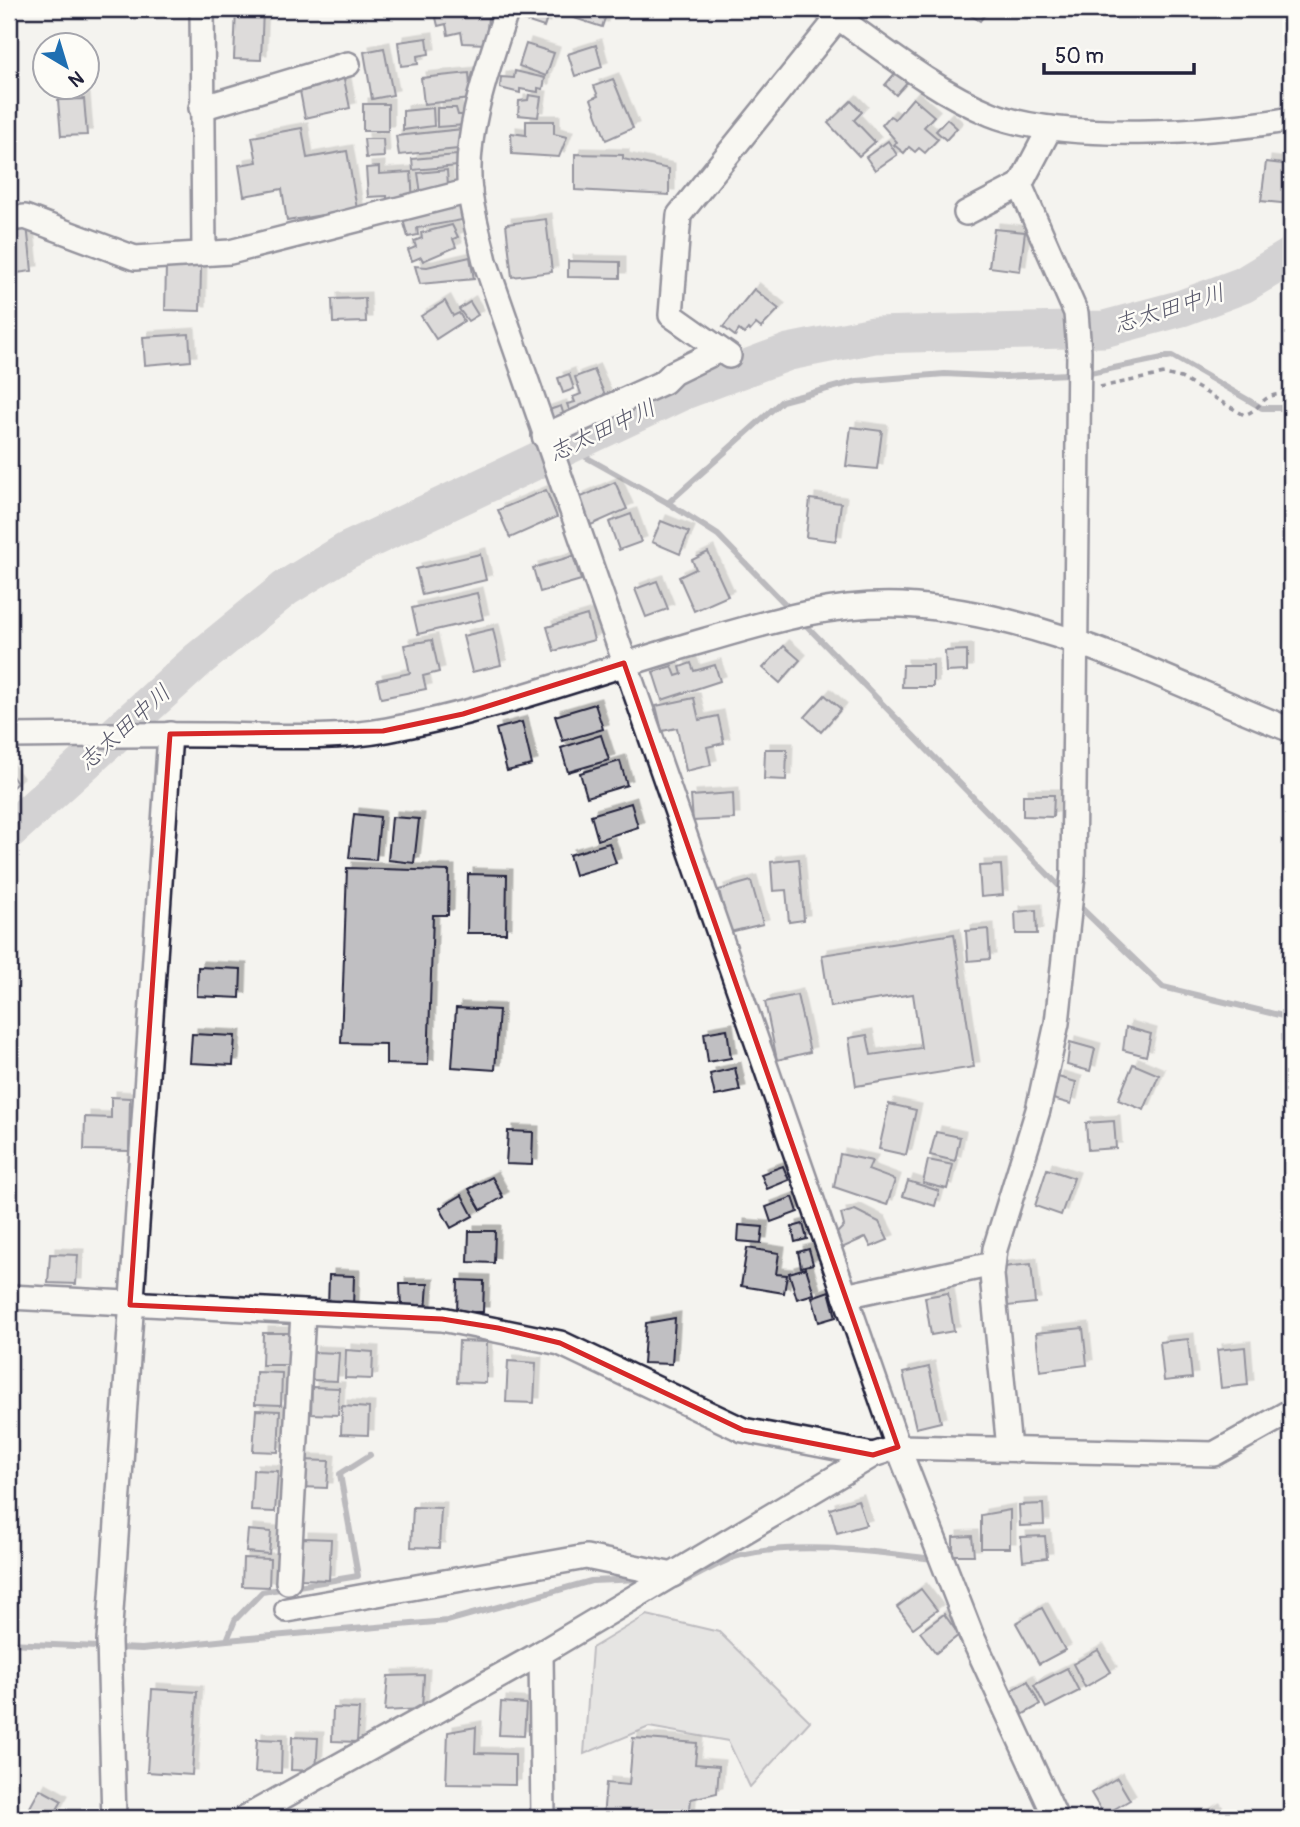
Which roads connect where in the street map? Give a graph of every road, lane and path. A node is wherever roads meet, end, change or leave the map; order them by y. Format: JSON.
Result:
{"nodes":[{"id":1,"x":202,"y":9,"type":"edge"},
{"id":2,"x":507,"y":9,"type":"edge"},
{"id":3,"x":836,"y":11,"type":"edge"},
{"id":4,"x":348,"y":64,"type":"dead end"},
{"id":5,"x":201,"y":107,"type":"junction"},
{"id":6,"x":1291,"y":119,"type":"edge"},
{"id":7,"x":1050,"y":128,"type":"junction"},
{"id":8,"x":1020,"y":185,"type":"junction"},
{"id":9,"x":470,"y":191,"type":"junction"},
{"id":10,"x":966,"y":213,"type":"dead end"},
{"id":11,"x":9,"y":219,"type":"edge"},
{"id":12,"x":204,"y":253,"type":"junction"},
{"id":13,"x":1080,"y":371,"type":"junction"},
{"id":14,"x":1291,"y":394,"type":"edge"},
{"id":15,"x":546,"y":440,"type":"junction"},
{"id":16,"x":1073,"y":640,"type":"junction"},
{"id":17,"x":624,"y":663,"type":"junction"},
{"id":18,"x":1291,"y":730,"type":"edge"},
{"id":19,"x":170,"y":734,"type":"junction"},
{"id":20,"x":9,"y":736,"type":"edge"},
{"id":21,"x":993,"y":1264,"type":"junction"},
{"id":22,"x":845,"y":1296,"type":"junction"},
{"id":23,"x":9,"y":1297,"type":"edge"},
{"id":24,"x":131,"y":1305,"type":"junction"},
{"id":25,"x":303,"y":1313,"type":"junction"},
{"id":26,"x":1291,"y":1411,"type":"edge"},
{"id":27,"x":898,"y":1447,"type":"junction"},
{"id":28,"x":1010,"y":1449,"type":"junction"},
{"id":29,"x":873,"y":1455,"type":"junction"},
{"id":30,"x":663,"y":1581,"type":"junction"},
{"id":31,"x":288,"y":1582,"type":"dead end"},
{"id":32,"x":287,"y":1610,"type":"dead end"},
{"id":33,"x":541,"y":1653,"type":"junction"},
{"id":34,"x":114,"y":1818,"type":"edge"},
{"id":35,"x":245,"y":1818,"type":"edge"},
{"id":36,"x":543,"y":1818,"type":"edge"},
{"id":37,"x":1056,"y":1818,"type":"edge"}],
"edges":[{"from":1,"to":5,"type":"street"},
{"from":2,"to":9,"type":"street"},
{"from":3,"to":7,"type":"street"},
{"from":3,"to":15,"type":"street"},
{"from":4,"to":5,"type":"street"},
{"from":5,"to":12,"type":"street"},
{"from":6,"to":7,"type":"street"},
{"from":7,"to":8,"type":"street"},
{"from":8,"to":10,"type":"street"},
{"from":8,"to":13,"type":"street"},
{"from":9,"to":12,"type":"street"},
{"from":9,"to":15,"type":"street"},
{"from":11,"to":12,"type":"street"},
{"from":13,"to":14,"type":"path"},
{"from":13,"to":16,"type":"street"},
{"from":15,"to":17,"type":"street"},
{"from":16,"to":17,"type":"street"},
{"from":16,"to":18,"type":"street"},
{"from":16,"to":21,"type":"street"},
{"from":17,"to":19,"type":"street"},
{"from":17,"to":22,"type":"street"},
{"from":19,"to":20,"type":"street"},
{"from":19,"to":24,"type":"street"},
{"from":21,"to":22,"type":"street"},
{"from":21,"to":28,"type":"street"},
{"from":22,"to":27,"type":"street"},
{"from":23,"to":24,"type":"street"},
{"from":24,"to":25,"type":"street"},
{"from":24,"to":34,"type":"street"},
{"from":25,"to":29,"type":"street"},
{"from":25,"to":31,"type":"street"},
{"from":26,"to":28,"type":"street"},
{"from":27,"to":28,"type":"street"},
{"from":27,"to":29,"type":"street"},
{"from":27,"to":37,"type":"street"},
{"from":29,"to":30,"type":"street"},
{"from":30,"to":32,"type":"street"},
{"from":30,"to":33,"type":"street"},
{"from":33,"to":35,"type":"street"},
{"from":33,"to":36,"type":"street"}]}
